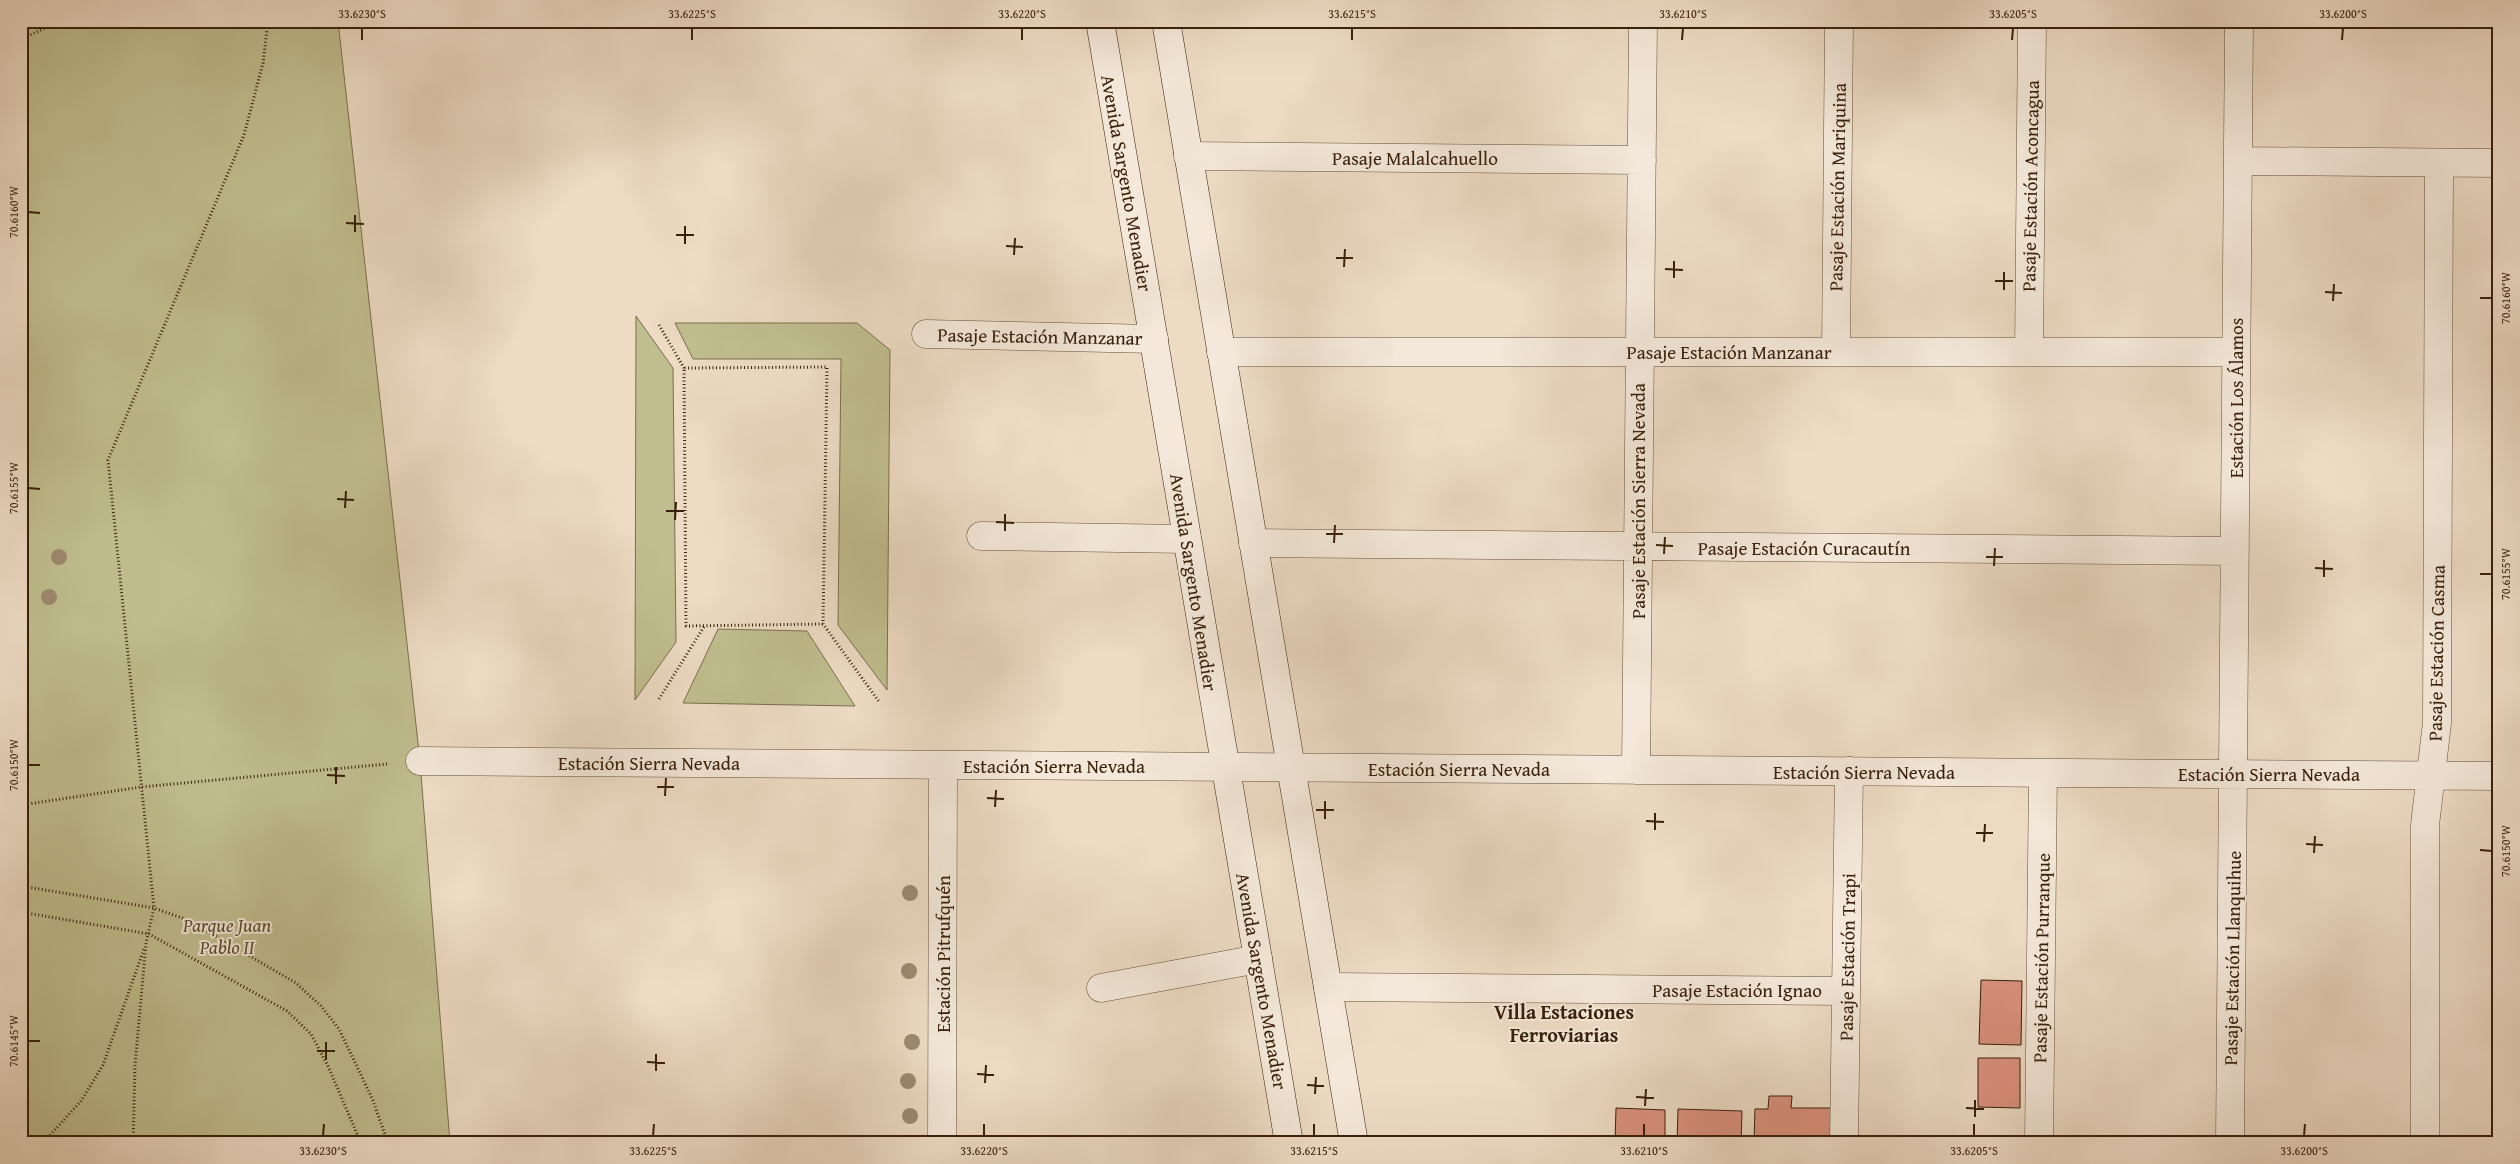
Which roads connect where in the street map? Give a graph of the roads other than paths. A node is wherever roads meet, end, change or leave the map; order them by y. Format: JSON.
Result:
{"nodes":[{"id":1,"x":1100,"y":21,"type":"edge"},
{"id":2,"x":1166,"y":21,"type":"edge"},
{"id":3,"x":1643,"y":21,"type":"edge"},
{"id":4,"x":1839,"y":21,"type":"edge"},
{"id":5,"x":2032,"y":21,"type":"edge"},
{"id":6,"x":2239,"y":21,"type":"edge"},
{"id":7,"x":1188,"y":156,"type":"junction"},
{"id":8,"x":1642,"y":160,"type":"junction"},
{"id":9,"x":2238,"y":161,"type":"junction"},
{"id":10,"x":2439,"y":163,"type":"junction"},
{"id":11,"x":2499,"y":163,"type":"edge"},
{"id":12,"x":926,"y":334,"type":"dead end"},
{"id":13,"x":1154,"y":339,"type":"junction"},
{"id":14,"x":1221,"y":352,"type":"junction"},
{"id":15,"x":1640,"y":352,"type":"junction"},
{"id":16,"x":1836,"y":352,"type":"junction"},
{"id":17,"x":2029,"y":352,"type":"junction"},
{"id":18,"x":2236,"y":352,"type":"junction"},
{"id":19,"x":981,"y":536,"type":"dead end"},
{"id":20,"x":1187,"y":539,"type":"junction"},
{"id":21,"x":1253,"y":543,"type":"junction"},
{"id":22,"x":1638,"y":546,"type":"junction"},
{"id":23,"x":2235,"y":551,"type":"junction"},
{"id":24,"x":420,"y":761,"type":"road end"},
{"id":25,"x":943,"y":766,"type":"junction"},
{"id":26,"x":1225,"y":768,"type":"junction"},
{"id":27,"x":1291,"y":768,"type":"junction"},
{"id":28,"x":1636,"y":770,"type":"junction"},
{"id":29,"x":1849,"y":771,"type":"junction"},
{"id":30,"x":2044,"y":773,"type":"junction"},
{"id":31,"x":2234,"y":774,"type":"junction"},
{"id":32,"x":2431,"y":776,"type":"junction"},
{"id":33,"x":2499,"y":776,"type":"edge"},
{"id":34,"x":1258,"y":959,"type":"junction"},
{"id":35,"x":1328,"y":987,"type":"junction"},
{"id":36,"x":1101,"y":988,"type":"dead end"},
{"id":37,"x":1846,"y":991,"type":"junction"},
{"id":38,"x":942,"y":1143,"type":"edge"},
{"id":39,"x":1289,"y":1143,"type":"edge"},
{"id":40,"x":1354,"y":1143,"type":"edge"},
{"id":41,"x":1844,"y":1143,"type":"edge"},
{"id":42,"x":2039,"y":1143,"type":"edge"},
{"id":43,"x":2230,"y":1143,"type":"edge"},
{"id":44,"x":2425,"y":1143,"type":"edge"}],
"edges":[{"from":1,"to":13,"type":"street","name":"Avenida Sargento Menadier"},
{"from":2,"to":7,"type":"street"},
{"from":3,"to":8,"type":"street","name":"Pasaje Estación Sierra Nevada"},
{"from":4,"to":16,"type":"street","name":"Pasaje Estación Mariquina"},
{"from":5,"to":17,"type":"street","name":"Pasaje Estación Aconcagua"},
{"from":6,"to":9,"type":"street","name":"Estación Los Álamos"},
{"from":7,"to":8,"type":"street","name":"Pasaje Malalcahuello"},
{"from":7,"to":14,"type":"street"},
{"from":8,"to":15,"type":"street","name":"Pasaje Estación Sierra Nevada"},
{"from":9,"to":10,"type":"street"},
{"from":9,"to":18,"type":"street","name":"Estación Los Álamos"},
{"from":10,"to":11,"type":"street"},
{"from":10,"to":32,"type":"street","name":"Pasaje Estación Casma"},
{"from":12,"to":13,"type":"street","name":"Pasaje Estación Manzanar"},
{"from":13,"to":20,"type":"street","name":"Avenida Sargento Menadier"},
{"from":14,"to":15,"type":"street","name":"Pasaje Estación Manzanar"},
{"from":14,"to":21,"type":"street"},
{"from":15,"to":16,"type":"street","name":"Pasaje Estación Manzanar"},
{"from":15,"to":22,"type":"street","name":"Pasaje Estación Sierra Nevada"},
{"from":16,"to":17,"type":"street","name":"Pasaje Estación Manzanar"},
{"from":17,"to":18,"type":"street","name":"Pasaje Estación Manzanar"},
{"from":18,"to":23,"type":"street","name":"Estación Los Álamos"},
{"from":19,"to":20,"type":"street"},
{"from":20,"to":26,"type":"street","name":"Avenida Sargento Menadier"},
{"from":21,"to":22,"type":"street","name":"Pasaje Estación Curacautín"},
{"from":21,"to":27,"type":"street"},
{"from":22,"to":23,"type":"street","name":"Pasaje Estación Curacautín"},
{"from":22,"to":28,"type":"street","name":"Pasaje Estación Sierra Nevada"},
{"from":23,"to":31,"type":"street","name":"Estación Los Álamos"},
{"from":24,"to":25,"type":"street","name":"Estación Sierra Nevada"},
{"from":25,"to":26,"type":"street","name":"Estación Sierra Nevada"},
{"from":25,"to":38,"type":"street","name":"Estación Pitrufquén"},
{"from":26,"to":27,"type":"street","name":"Estación Sierra Nevada"},
{"from":26,"to":34,"type":"street","name":"Avenida Sargento Menadier"},
{"from":27,"to":28,"type":"street","name":"Estación Sierra Nevada"},
{"from":27,"to":35,"type":"street"},
{"from":28,"to":29,"type":"street","name":"Estación Sierra Nevada"},
{"from":29,"to":30,"type":"street","name":"Estación Sierra Nevada"},
{"from":29,"to":37,"type":"street","name":"Pasaje Estación Trapi"},
{"from":30,"to":31,"type":"street","name":"Estación Sierra Nevada"},
{"from":30,"to":42,"type":"street","name":"Pasaje Estación Purranque"},
{"from":31,"to":32,"type":"street","name":"Estación Sierra Nevada"},
{"from":31,"to":43,"type":"street","name":"Pasaje Estación Llanquihue"},
{"from":32,"to":33,"type":"street","name":"Estación Sierra Nevada"},
{"from":32,"to":44,"type":"street","name":"Pasaje Estación Casma"},
{"from":34,"to":36,"type":"street"},
{"from":34,"to":39,"type":"street","name":"Avenida Sargento Menadier"},
{"from":35,"to":37,"type":"street","name":"Pasaje Estación Ignao"},
{"from":35,"to":40,"type":"street"},
{"from":37,"to":41,"type":"street","name":"Pasaje Estación Trapi"}]}
